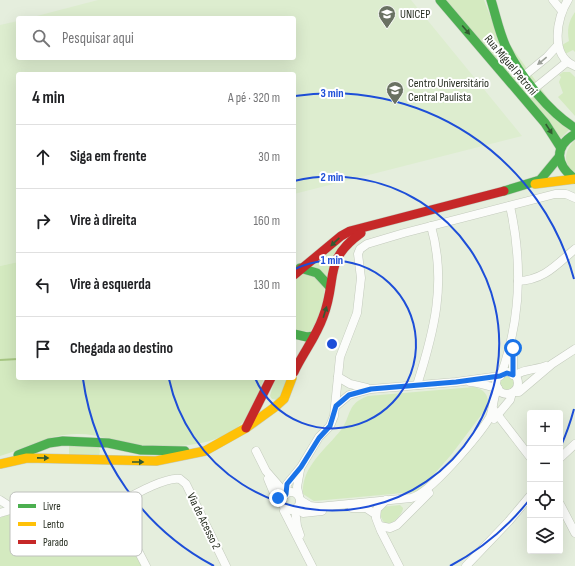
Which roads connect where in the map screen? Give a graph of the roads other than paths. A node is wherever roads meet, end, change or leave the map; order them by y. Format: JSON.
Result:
{"nodes":[{"id":1,"x":440,"y":0,"type":"edge"},
{"id":2,"x":491,"y":0,"type":"edge"},
{"id":3,"x":553,"y":0,"type":"edge"},
{"id":4,"x":568,"y":0,"type":"edge"},
{"id":5,"x":562,"y":10,"type":"junction"},
{"id":6,"x":558,"y":45,"type":"junction"},
{"id":7,"x":572,"y":66,"type":"edge"},
{"id":8,"x":525,"y":74,"type":"junction"},
{"id":9,"x":536,"y":88,"type":"junction"},
{"id":10,"x":575,"y":128,"type":"edge"},
{"id":11,"x":575,"y":134,"type":"edge"},
{"id":12,"x":561,"y":148,"type":"junction"},
{"id":13,"x":559,"y":157,"type":"junction"},
{"id":14,"x":575,"y":179,"type":"edge"},
{"id":15,"x":530,"y":184,"type":"junction"},
{"id":16,"x":575,"y":198,"type":"edge"},
{"id":17,"x":510,"y":206,"type":"junction"},
{"id":18,"x":431,"y":226,"type":"junction"},
{"id":19,"x":370,"y":227,"type":"junction"},
{"id":20,"x":575,"y":249,"type":"edge"},
{"id":21,"x":297,"y":272,"type":"edge"},
{"id":22,"x":518,"y":281,"type":"junction"},
{"id":23,"x":329,"y":286,"type":"junction"},
{"id":24,"x":296,"y":334,"type":"edge"},
{"id":25,"x":314,"y":336,"type":"junction"},
{"id":26,"x":513,"y":338,"type":"junction"},
{"id":27,"x":575,"y":349,"type":"edge"},
{"id":28,"x":552,"y":364,"type":"junction"},
{"id":29,"x":296,"y":368,"type":"edge"},
{"id":30,"x":500,"y":375,"type":"junction"},
{"id":31,"x":514,"y":375,"type":"junction"},
{"id":32,"x":338,"y":377,"type":"junction"},
{"id":33,"x":270,"y":380,"type":"edge"},
{"id":34,"x":291,"y":380,"type":"edge"},
{"id":35,"x":456,"y":382,"type":"junction"},
{"id":36,"x":417,"y":385,"type":"junction"},
{"id":37,"x":498,"y":387,"type":"junction"},
{"id":38,"x":371,"y":389,"type":"junction"},
{"id":39,"x":513,"y":392,"type":"junction"},
{"id":40,"x":263,"y":393,"type":"junction"},
{"id":41,"x":336,"y":406,"type":"junction"},
{"id":42,"x":275,"y":407,"type":"junction"},
{"id":43,"x":495,"y":412,"type":"junction"},
{"id":44,"x":246,"y":428,"type":"junction"},
{"id":45,"x":64,"y":441,"type":"junction"},
{"id":46,"x":100,"y":442,"type":"junction"},
{"id":47,"x":217,"y":444,"type":"junction"},
{"id":48,"x":575,"y":444,"type":"edge"},
{"id":49,"x":256,"y":451,"type":"dead end"},
{"id":50,"x":527,"y":453,"type":"edge"},
{"id":51,"x":563,"y":455,"type":"edge"},
{"id":52,"x":58,"y":459,"type":"junction"},
{"id":53,"x":99,"y":460,"type":"junction"},
{"id":54,"x":0,"y":463,"type":"edge"},
{"id":55,"x":301,"y":467,"type":"junction"},
{"id":56,"x":268,"y":475,"type":"junction"},
{"id":57,"x":289,"y":481,"type":"junction"},
{"id":58,"x":436,"y":483,"type":"junction"},
{"id":59,"x":142,"y":492,"type":"edge"},
{"id":60,"x":300,"y":498,"type":"junction"},
{"id":61,"x":395,"y":499,"type":"junction"},
{"id":62,"x":0,"y":500,"type":"edge"},
{"id":63,"x":386,"y":500,"type":"junction"},
{"id":64,"x":527,"y":500,"type":"edge"},
{"id":65,"x":285,"y":501,"type":"junction"},
{"id":66,"x":10,"y":506,"type":"edge"},
{"id":67,"x":340,"y":506,"type":"junction"},
{"id":68,"x":329,"y":507,"type":"junction"},
{"id":69,"x":296,"y":509,"type":"junction"},
{"id":70,"x":10,"y":510,"type":"edge"},
{"id":71,"x":563,"y":510,"type":"edge"},
{"id":72,"x":0,"y":513,"type":"edge"},
{"id":73,"x":376,"y":514,"type":"junction"},
{"id":74,"x":405,"y":517,"type":"junction"},
{"id":75,"x":380,"y":526,"type":"junction"},
{"id":76,"x":393,"y":527,"type":"junction"},
{"id":77,"x":575,"y":533,"type":"edge"},
{"id":78,"x":303,"y":548,"type":"junction"},
{"id":79,"x":141,"y":556,"type":"edge"},
{"id":80,"x":395,"y":558,"type":"junction"},
{"id":81,"x":146,"y":566,"type":"edge"},
{"id":82,"x":226,"y":566,"type":"edge"},
{"id":83,"x":312,"y":566,"type":"edge"},
{"id":84,"x":399,"y":566,"type":"edge"},
{"id":85,"x":466,"y":566,"type":"edge"}],
"edges":[{"from":1,"to":12,"type":"street","name":"Rua Miguel Petroni","one_way":true},
{"from":2,"to":8,"type":"street","name":"Rua Miguel Petroni"},
{"from":3,"to":5,"type":"street"},
{"from":4,"to":5,"type":"street"},
{"from":5,"to":6,"type":"street"},
{"from":6,"to":7,"type":"street"},
{"from":6,"to":8,"type":"street","one_way":true},
{"from":7,"to":9,"type":"street"},
{"from":8,"to":9,"type":"street","name":"Rua Miguel Petroni"},
{"from":9,"to":10,"type":"street","name":"Rua Miguel Petroni"},
{"from":11,"to":12,"type":"street"},
{"from":12,"to":13,"type":"street"},
{"from":13,"to":14,"type":"street"},
{"from":13,"to":15,"type":"street"},
{"from":14,"to":15,"type":"street"},
{"from":15,"to":19,"type":"street"},
{"from":16,"to":17,"type":"street"},
{"from":17,"to":18,"type":"street"},
{"from":17,"to":22,"type":"street"},
{"from":18,"to":32,"type":"street"},
{"from":18,"to":36,"type":"street"},
{"from":19,"to":21,"type":"street","one_way":true},
{"from":19,"to":23,"type":"street"},
{"from":20,"to":22,"type":"street"},
{"from":21,"to":23,"type":"street"},
{"from":22,"to":26,"type":"street"},
{"from":25,"to":23,"type":"street","one_way":true},
{"from":24,"to":25,"type":"street"},
{"from":25,"to":29,"type":"street"},
{"from":26,"to":30,"type":"street"},
{"from":26,"to":31,"type":"street"},
{"from":27,"to":28,"type":"street"},
{"from":28,"to":31,"type":"street"},
{"from":28,"to":39,"type":"street"},
{"from":30,"to":31,"type":"street"},
{"from":30,"to":35,"type":"street"},
{"from":30,"to":37,"type":"street"},
{"from":31,"to":39,"type":"street"},
{"from":32,"to":38,"type":"street"},
{"from":32,"to":41,"type":"street"},
{"from":33,"to":40,"type":"street"},
{"from":34,"to":42,"type":"street"},
{"from":35,"to":36,"type":"street"},
{"from":35,"to":37,"type":"street"},
{"from":36,"to":38,"type":"street"},
{"from":37,"to":39,"type":"street"},
{"from":37,"to":43,"type":"street"},
{"from":38,"to":41,"type":"street"},
{"from":39,"to":43,"type":"street"},
{"from":40,"to":42,"type":"street"},
{"from":40,"to":44,"type":"street"},
{"from":41,"to":55,"type":"street"},
{"from":42,"to":44,"type":"street"},
{"from":43,"to":50,"type":"street"},
{"from":43,"to":58,"type":"street"},
{"from":44,"to":47,"type":"street"},
{"from":45,"to":46,"type":"street"},
{"from":45,"to":52,"type":"street"},
{"from":45,"to":54,"type":"street"},
{"from":46,"to":47,"type":"street"},
{"from":46,"to":53,"type":"street"},
{"from":53,"to":47,"type":"street","one_way":true},
{"from":48,"to":51,"type":"street"},
{"from":49,"to":56,"type":"street"},
{"from":52,"to":53,"type":"street"},
{"from":54,"to":52,"type":"street","one_way":true},
{"from":55,"to":57,"type":"street"},
{"from":55,"to":60,"type":"street"},
{"from":56,"to":57,"type":"street"},
{"from":56,"to":65,"type":"street"},
{"from":57,"to":65,"type":"street"},
{"from":58,"to":61,"type":"street"},
{"from":58,"to":74,"type":"street"},
{"from":59,"to":82,"type":"street","name":"Via de Acesso 2"},
{"from":60,"to":65,"type":"street"},
{"from":60,"to":68,"type":"street"},
{"from":60,"to":69,"type":"street"},
{"from":61,"to":63,"type":"street"},
{"from":61,"to":74,"type":"street"},
{"from":62,"to":66,"type":"street"},
{"from":63,"to":67,"type":"street"},
{"from":63,"to":73,"type":"street"},
{"from":64,"to":85,"type":"street"},
{"from":65,"to":69,"type":"street"},
{"from":65,"to":78,"type":"street"},
{"from":67,"to":68,"type":"street"},
{"from":67,"to":73,"type":"street"},
{"from":68,"to":69,"type":"street"},
{"from":69,"to":78,"type":"street"},
{"from":70,"to":72,"type":"street"},
{"from":71,"to":77,"type":"street"},
{"from":73,"to":75,"type":"street"},
{"from":74,"to":76,"type":"street"},
{"from":75,"to":76,"type":"street"},
{"from":75,"to":80,"type":"street"},
{"from":76,"to":80,"type":"street"},
{"from":78,"to":83,"type":"street"},
{"from":79,"to":81,"type":"street"},
{"from":80,"to":84,"type":"street"}]}
